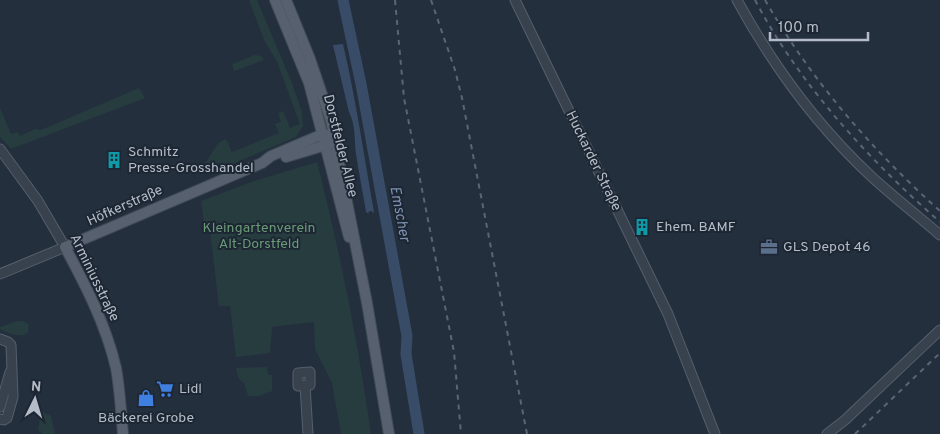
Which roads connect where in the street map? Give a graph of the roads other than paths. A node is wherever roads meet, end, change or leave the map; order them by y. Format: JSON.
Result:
{"nodes":[{"id":1,"x":275,"y":0,"type":"edge"},
{"id":2,"x":286,"y":0,"type":"edge"},
{"id":3,"x":515,"y":0,"type":"edge"},
{"id":4,"x":737,"y":0,"type":"edge"},
{"id":5,"x":323,"y":134,"type":"junction"},
{"id":6,"x":335,"y":137,"type":"junction"},
{"id":7,"x":326,"y":145,"type":"junction"},
{"id":8,"x":0,"y":149,"type":"edge"},
{"id":9,"x":262,"y":162,"type":"junction"},
{"id":10,"x":940,"y":235,"type":"edge"},
{"id":11,"x":65,"y":247,"type":"junction"},
{"id":12,"x":0,"y":274,"type":"edge"},
{"id":13,"x":367,"y":303,"type":"junction"},
{"id":14,"x":940,"y":330,"type":"edge"},
{"id":15,"x":0,"y":340,"type":"edge"},
{"id":16,"x":13,"y":365,"type":"junction"},
{"id":17,"x":305,"y":385,"type":"dead end"},
{"id":18,"x":0,"y":407,"type":"edge"},
{"id":19,"x":0,"y":419,"type":"edge"},
{"id":20,"x":123,"y":434,"type":"edge"},
{"id":21,"x":308,"y":434,"type":"edge"},
{"id":22,"x":389,"y":434,"type":"edge"},
{"id":23,"x":716,"y":434,"type":"edge"},
{"id":24,"x":827,"y":434,"type":"edge"}],
"edges":[{"from":1,"to":5,"type":"main road","name":"Dorstfelder Allee"},
{"from":2,"to":6,"type":"main road","name":"Dorstfelder Allee"},
{"from":3,"to":23,"type":"street","name":"Huckarder Straße"},
{"from":4,"to":10,"type":"street"},
{"from":5,"to":6,"type":"main road"},
{"from":5,"to":7,"type":"main road","name":"Dorstfelder Allee"},
{"from":5,"to":9,"type":"main road","name":"Höfkerstraße"},
{"from":6,"to":7,"type":"main road","name":"Höfkerstraße"},
{"from":6,"to":13,"type":"main road","name":"Dorstfelder Allee"},
{"from":7,"to":9,"type":"main road","name":"Höfkerstraße"},
{"from":7,"to":13,"type":"main road","name":"Dorstfelder Allee"},
{"from":8,"to":11,"type":"street","name":"Arminiusstraße"},
{"from":9,"to":11,"type":"main road","name":"Höfkerstraße"},
{"from":11,"to":12,"type":"street","name":"Höfkerstraße"},
{"from":11,"to":20,"type":"main road","name":"Arminiusstraße"},
{"from":13,"to":22,"type":"main road","name":"Dorstfelder Allee"},
{"from":14,"to":24,"type":"street"},
{"from":15,"to":16,"type":"street"},
{"from":16,"to":18,"type":"street"},
{"from":16,"to":19,"type":"street"},
{"from":17,"to":21,"type":"street"}]}
